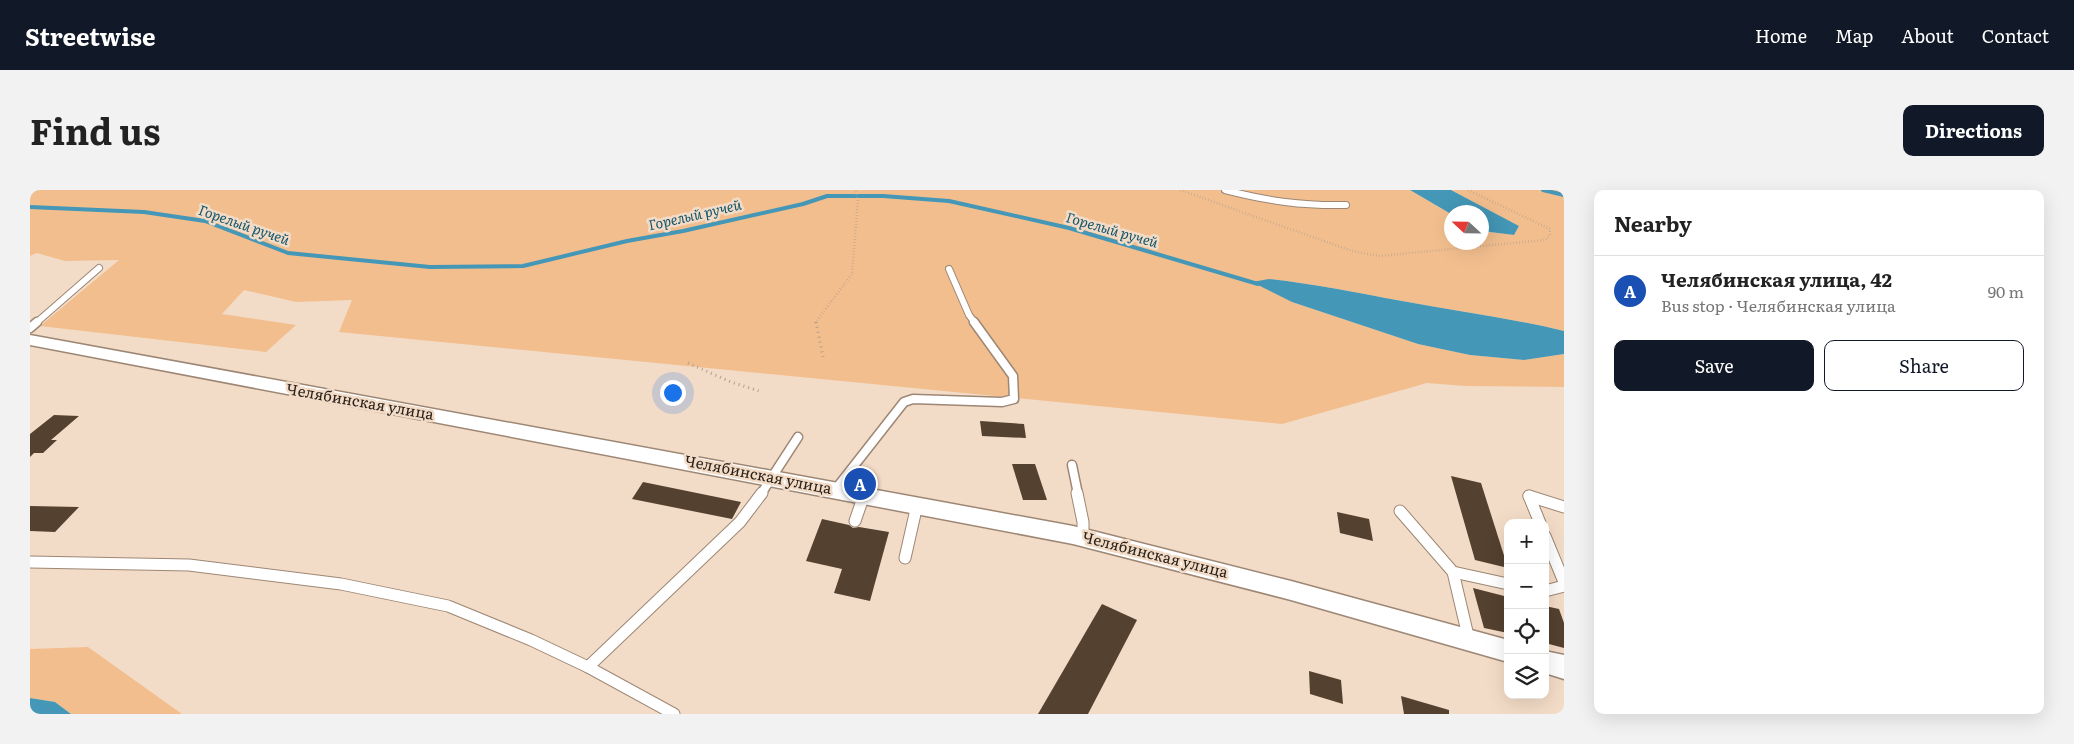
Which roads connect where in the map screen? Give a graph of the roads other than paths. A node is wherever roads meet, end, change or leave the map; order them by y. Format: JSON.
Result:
{"nodes":[{"id":1,"x":1225,"y":190,"type":"edge"},
{"id":2,"x":1346,"y":205,"type":"dead end"},
{"id":3,"x":100,"y":268,"type":"dead end"},
{"id":4,"x":948,"y":270,"type":"dead end"},
{"id":5,"x":30,"y":328,"type":"edge"},
{"id":6,"x":30,"y":340,"type":"edge"},
{"id":7,"x":798,"y":437,"type":"dead end"},
{"id":8,"x":1072,"y":465,"type":"dead end"},
{"id":9,"x":773,"y":478,"type":"junction"},
{"id":10,"x":835,"y":490,"type":"junction"},
{"id":11,"x":864,"y":495,"type":"junction"},
{"id":12,"x":917,"y":505,"type":"junction"},
{"id":13,"x":1564,"y":508,"type":"edge"},
{"id":14,"x":1400,"y":511,"type":"dead end"},
{"id":15,"x":1538,"y":519,"type":"edge"},
{"id":16,"x":855,"y":520,"type":"dead end"},
{"id":17,"x":1083,"y":538,"type":"junction"},
{"id":18,"x":1549,"y":546,"type":"edge"},
{"id":19,"x":905,"y":558,"type":"dead end"},
{"id":20,"x":30,"y":562,"type":"edge"},
{"id":21,"x":1453,"y":572,"type":"junction"},
{"id":22,"x":1504,"y":583,"type":"edge"},
{"id":23,"x":1564,"y":584,"type":"edge"},
{"id":24,"x":1549,"y":590,"type":"edge"},
{"id":25,"x":1469,"y":640,"type":"junction"},
{"id":26,"x":1504,"y":650,"type":"edge"},
{"id":27,"x":1549,"y":663,"type":"edge"},
{"id":28,"x":588,"y":667,"type":"junction"},
{"id":29,"x":1564,"y":667,"type":"edge"},
{"id":30,"x":674,"y":714,"type":"edge"}],
"edges":[{"from":1,"to":2,"type":"lane"},
{"from":3,"to":5,"type":"lane"},
{"from":4,"to":10,"type":"lane"},
{"from":6,"to":9,"type":"street","name":"Челябинская улица"},
{"from":7,"to":9,"type":"lane"},
{"from":8,"to":17,"type":"lane"},
{"from":9,"to":10,"type":"street","name":"Челябинская улица"},
{"from":9,"to":28,"type":"lane"},
{"from":10,"to":11,"type":"street","name":"Челябинская улица"},
{"from":11,"to":12,"type":"street","name":"Челябинская улица"},
{"from":11,"to":16,"type":"lane"},
{"from":12,"to":17,"type":"street","name":"Челябинская улица"},
{"from":12,"to":19,"type":"lane"},
{"from":13,"to":15,"type":"lane"},
{"from":14,"to":21,"type":"lane"},
{"from":17,"to":25,"type":"street","name":"Челябинская улица"},
{"from":18,"to":23,"type":"lane"},
{"from":20,"to":28,"type":"lane"},
{"from":21,"to":22,"type":"lane"},
{"from":21,"to":25,"type":"lane"},
{"from":23,"to":24,"type":"lane"},
{"from":25,"to":26,"type":"street","name":"Челябинская улица"},
{"from":27,"to":29,"type":"street"},
{"from":28,"to":30,"type":"lane"}]}
